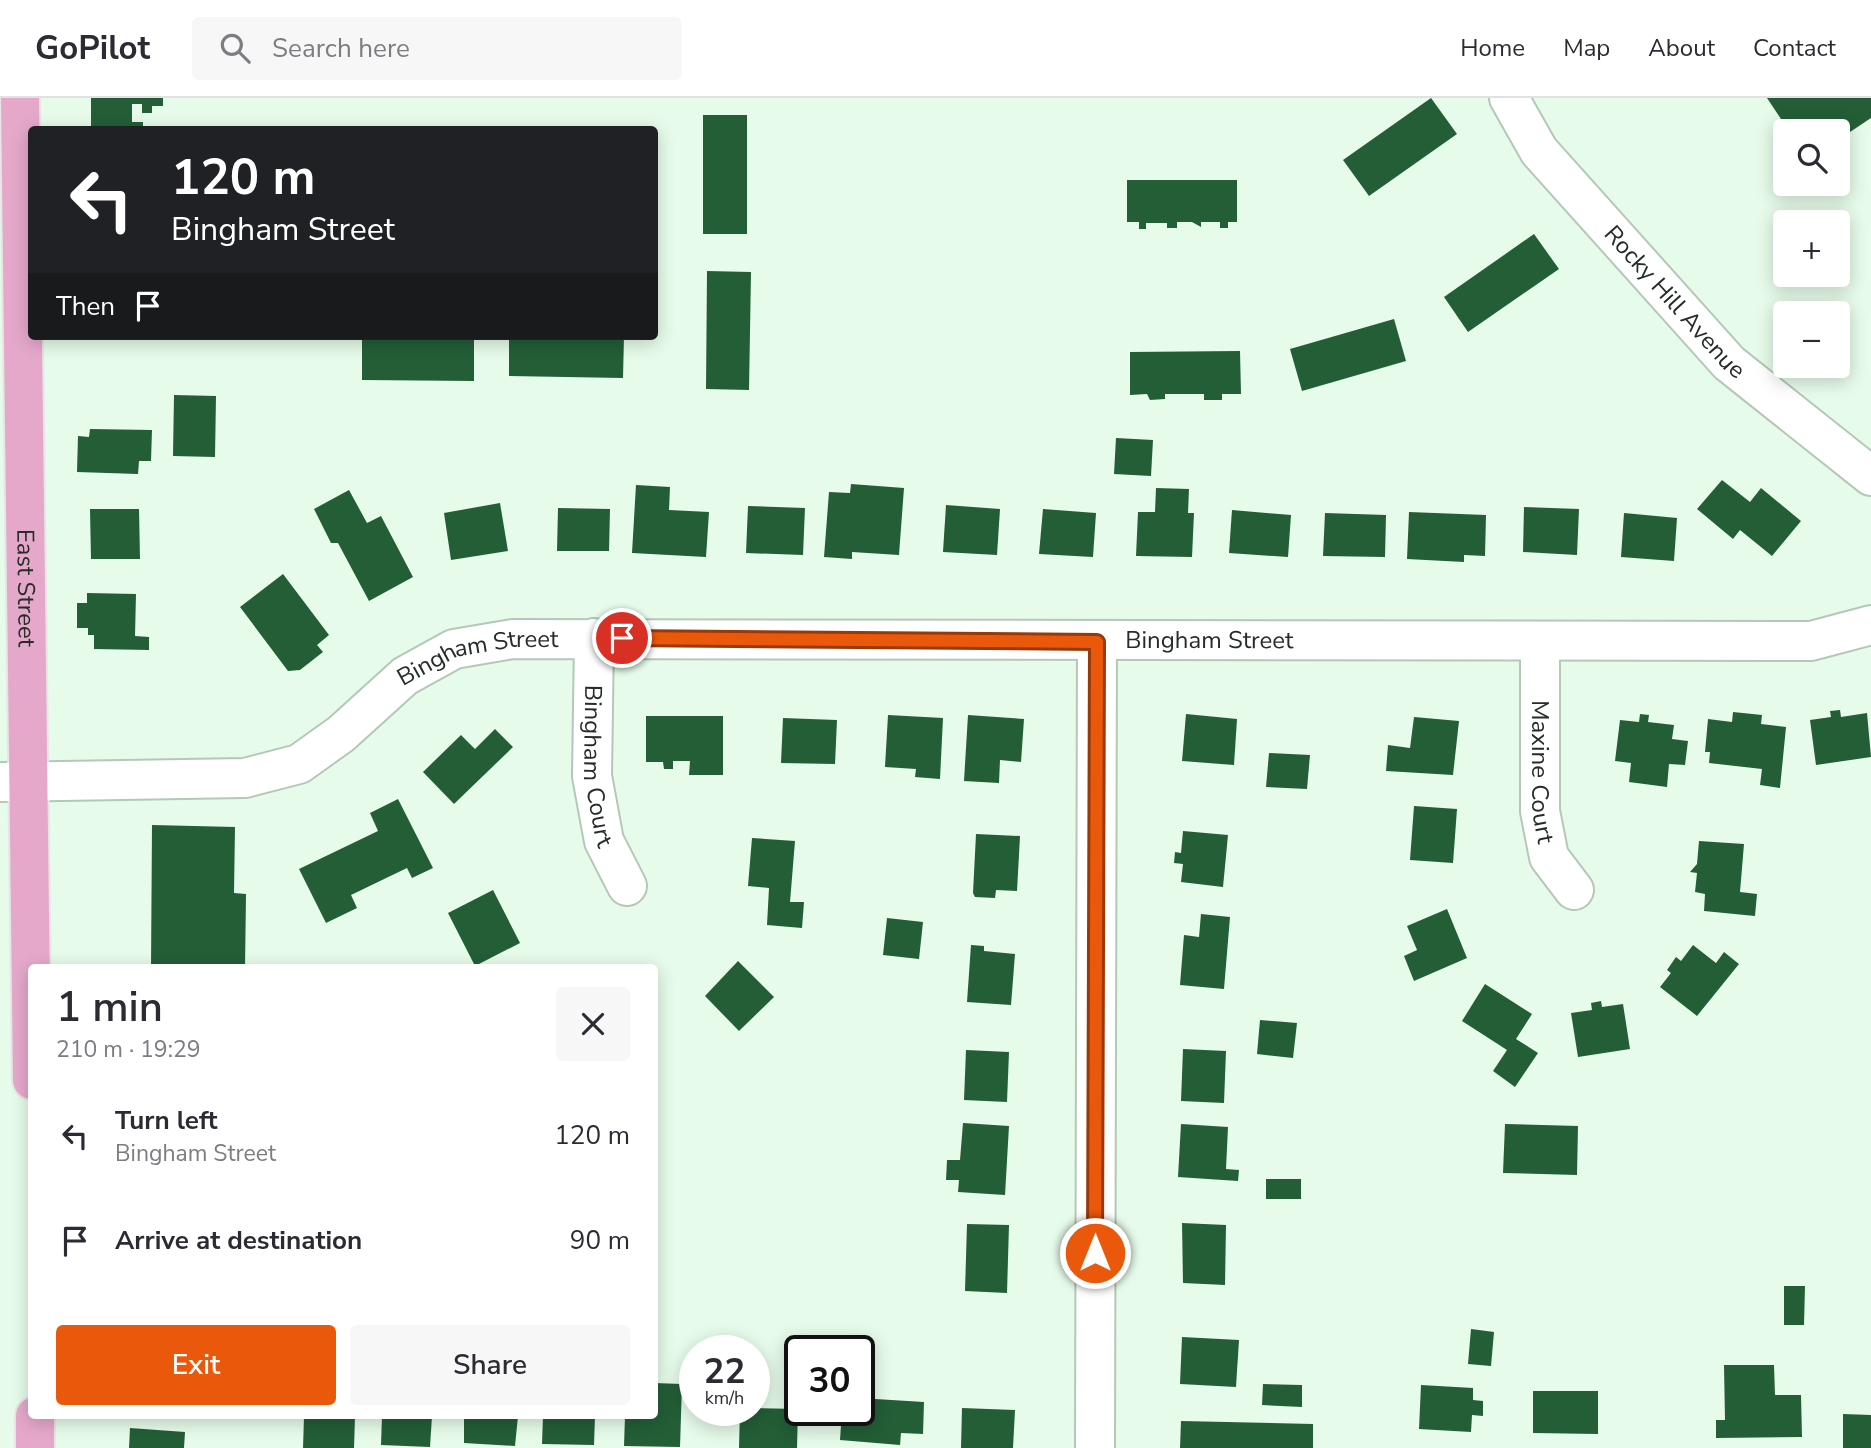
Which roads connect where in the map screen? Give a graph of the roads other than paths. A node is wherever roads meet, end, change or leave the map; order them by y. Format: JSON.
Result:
{"nodes":[{"id":1,"x":20,"y":98,"type":"edge"},
{"id":2,"x":1509,"y":98,"type":"edge"},
{"id":3,"x":1871,"y":476,"type":"edge"},
{"id":4,"x":1871,"y":625,"type":"edge"},
{"id":5,"x":594,"y":638,"type":"junction"},
{"id":6,"x":1097,"y":642,"type":"junction"},
{"id":7,"x":1540,"y":642,"type":"junction"},
{"id":8,"x":14,"y":782,"type":"edge"},
{"id":9,"x":627,"y":886,"type":"dead end"},
{"id":10,"x":1574,"y":890,"type":"dead end"},
{"id":11,"x":28,"y":1014,"type":"edge"},
{"id":12,"x":35,"y":1419,"type":"edge"},
{"id":13,"x":35,"y":1448,"type":"edge"},
{"id":14,"x":1095,"y":1448,"type":"edge"}],
"edges":[{"from":1,"to":8,"type":"main road","name":"East Street"},
{"from":2,"to":3,"type":"street","name":"Rocky Hill Avenue"},
{"from":4,"to":7,"type":"street","name":"Bingham Street"},
{"from":5,"to":6,"type":"street","name":"Bingham Street"},
{"from":5,"to":8,"type":"street","name":"Bingham Street"},
{"from":5,"to":9,"type":"street","name":"Bingham Court"},
{"from":6,"to":7,"type":"street","name":"Bingham Street"},
{"from":6,"to":14,"type":"street"},
{"from":7,"to":10,"type":"street","name":"Maxine Court"},
{"from":8,"to":11,"type":"main road","name":"East Street"},
{"from":12,"to":13,"type":"main road"}]}
